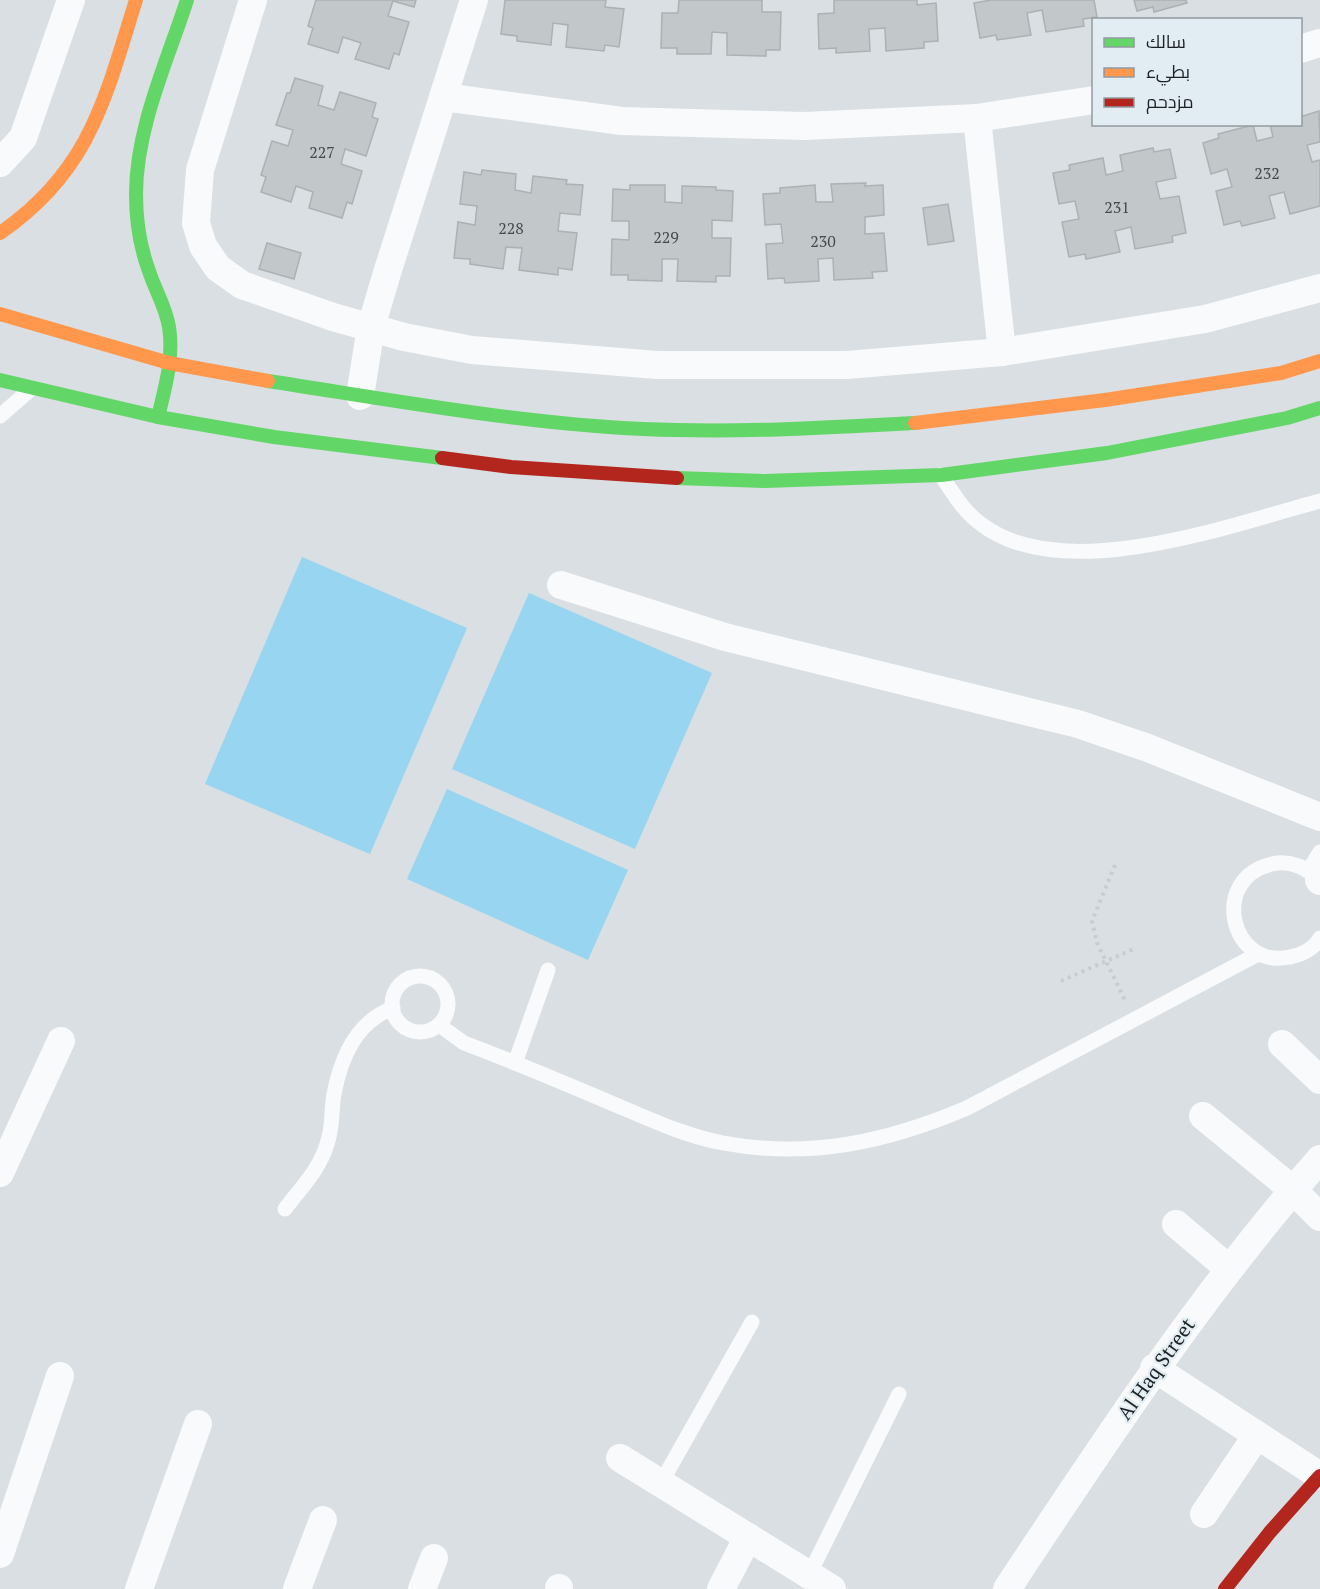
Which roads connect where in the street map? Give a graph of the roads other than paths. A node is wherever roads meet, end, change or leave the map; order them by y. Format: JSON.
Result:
{"nodes":[{"id":1,"x":71,"y":0,"type":"edge"},
{"id":2,"x":136,"y":0,"type":"edge"},
{"id":3,"x":188,"y":0,"type":"edge"},
{"id":4,"x":254,"y":0,"type":"edge"},
{"id":5,"x":474,"y":0,"type":"edge"},
{"id":6,"x":1320,"y":43,"type":"edge"},
{"id":7,"x":1302,"y":48,"type":"edge"},
{"id":8,"x":443,"y":97,"type":"junction"},
{"id":9,"x":1092,"y":100,"type":"edge"},
{"id":10,"x":977,"y":118,"type":"junction"},
{"id":11,"x":0,"y":163,"type":"edge"},
{"id":12,"x":0,"y":232,"type":"edge"},
{"id":13,"x":1320,"y":288,"type":"edge"},
{"id":14,"x":0,"y":314,"type":"edge"},
{"id":15,"x":371,"y":327,"type":"junction"},
{"id":16,"x":1002,"y":352,"type":"junction"},
{"id":17,"x":1320,"y":361,"type":"edge"},
{"id":18,"x":169,"y":363,"type":"junction"},
{"id":19,"x":0,"y":380,"type":"edge"},
{"id":20,"x":32,"y":388,"type":"junction"},
{"id":21,"x":360,"y":396,"type":"junction"},
{"id":22,"x":1320,"y":408,"type":"edge"},
{"id":23,"x":0,"y":416,"type":"edge"},
{"id":24,"x":158,"y":417,"type":"junction"},
{"id":25,"x":941,"y":475,"type":"junction"},
{"id":26,"x":1320,"y":501,"type":"edge"},
{"id":27,"x":561,"y":585,"type":"dead end"},
{"id":28,"x":1320,"y":818,"type":"edge"},
{"id":29,"x":1320,"y":852,"type":"edge"},
{"id":30,"x":1317,"y":878,"type":"edge"},
{"id":31,"x":1320,"y":939,"type":"edge"},
{"id":32,"x":1258,"y":954,"type":"junction"},
{"id":33,"x":548,"y":970,"type":"dead end"},
{"id":34,"x":393,"y":1008,"type":"junction"},
{"id":35,"x":439,"y":1025,"type":"junction"},
{"id":36,"x":61,"y":1041,"type":"dead end"},
{"id":37,"x":1282,"y":1044,"type":"dead end"},
{"id":38,"x":515,"y":1063,"type":"junction"},
{"id":39,"x":1320,"y":1080,"type":"edge"},
{"id":40,"x":1203,"y":1116,"type":"dead end"},
{"id":41,"x":1320,"y":1159,"type":"edge"},
{"id":42,"x":0,"y":1173,"type":"edge"},
{"id":43,"x":1293,"y":1190,"type":"junction"},
{"id":44,"x":285,"y":1209,"type":"dead end"},
{"id":45,"x":1320,"y":1217,"type":"edge"},
{"id":46,"x":1176,"y":1224,"type":"dead end"},
{"id":47,"x":1228,"y":1268,"type":"junction"},
{"id":48,"x":752,"y":1322,"type":"dead end"},
{"id":49,"x":1154,"y":1368,"type":"junction"},
{"id":50,"x":60,"y":1376,"type":"dead end"},
{"id":51,"x":899,"y":1394,"type":"dead end"},
{"id":52,"x":198,"y":1424,"type":"dead end"},
{"id":53,"x":1257,"y":1435,"type":"junction"},
{"id":54,"x":620,"y":1458,"type":"dead end"},
{"id":55,"x":1320,"y":1476,"type":"edge"},
{"id":56,"x":661,"y":1483,"type":"junction"},
{"id":57,"x":1204,"y":1514,"type":"dead end"},
{"id":58,"x":323,"y":1520,"type":"dead end"},
{"id":59,"x":748,"y":1537,"type":"junction"},
{"id":60,"x":0,"y":1554,"type":"edge"},
{"id":61,"x":434,"y":1558,"type":"dead end"},
{"id":62,"x":821,"y":1582,"type":"edge"},
{"id":63,"x":139,"y":1589,"type":"edge"},
{"id":64,"x":297,"y":1589,"type":"edge"},
{"id":65,"x":422,"y":1589,"type":"edge"},
{"id":66,"x":721,"y":1589,"type":"edge"},
{"id":67,"x":1007,"y":1589,"type":"edge"},
{"id":68,"x":1225,"y":1589,"type":"edge"}],
"edges":[{"from":1,"to":11,"type":"street"},
{"from":2,"to":12,"type":"street"},
{"from":3,"to":18,"type":"street"},
{"from":4,"to":15,"type":"street"},
{"from":5,"to":8,"type":"street"},
{"from":6,"to":7,"type":"street"},
{"from":8,"to":10,"type":"street"},
{"from":8,"to":15,"type":"street"},
{"from":9,"to":10,"type":"street"},
{"from":10,"to":16,"type":"street"},
{"from":13,"to":16,"type":"street"},
{"from":14,"to":18,"type":"street"},
{"from":15,"to":16,"type":"street"},
{"from":15,"to":21,"type":"street"},
{"from":17,"to":21,"type":"street"},
{"from":18,"to":21,"type":"street"},
{"from":18,"to":24,"type":"street"},
{"from":19,"to":20,"type":"street"},
{"from":20,"to":23,"type":"lane"},
{"from":20,"to":24,"type":"street"},
{"from":22,"to":25,"type":"street"},
{"from":24,"to":25,"type":"street"},
{"from":25,"to":26,"type":"lane"},
{"from":27,"to":28,"type":"street"},
{"from":29,"to":30,"type":"lane"},
{"from":30,"to":32,"type":"lane"},
{"from":31,"to":32,"type":"lane"},
{"from":32,"to":38,"type":"lane"},
{"from":33,"to":38,"type":"lane"},
{"from":34,"to":35,"type":"lane"},
{"from":34,"to":35,"type":"lane"},
{"from":34,"to":44,"type":"lane"},
{"from":35,"to":38,"type":"lane"},
{"from":36,"to":42,"type":"street"},
{"from":37,"to":39,"type":"street"},
{"from":40,"to":43,"type":"street"},
{"from":41,"to":43,"type":"street","name":"Al Haq Street"},
{"from":43,"to":45,"type":"street"},
{"from":43,"to":47,"type":"street","name":"Al Haq Street"},
{"from":46,"to":47,"type":"street"},
{"from":47,"to":49,"type":"street","name":"Al Haq Street"},
{"from":48,"to":56,"type":"lane"},
{"from":49,"to":53,"type":"street"},
{"from":49,"to":67,"type":"street","name":"Al Haq Street"},
{"from":50,"to":60,"type":"street"},
{"from":51,"to":62,"type":"lane"},
{"from":52,"to":63,"type":"street"},
{"from":53,"to":55,"type":"street"},
{"from":53,"to":57,"type":"street"},
{"from":54,"to":56,"type":"street"},
{"from":55,"to":68,"type":"street"},
{"from":56,"to":59,"type":"street"},
{"from":58,"to":64,"type":"street"},
{"from":59,"to":62,"type":"street"},
{"from":59,"to":66,"type":"street"},
{"from":61,"to":65,"type":"street"}]}
